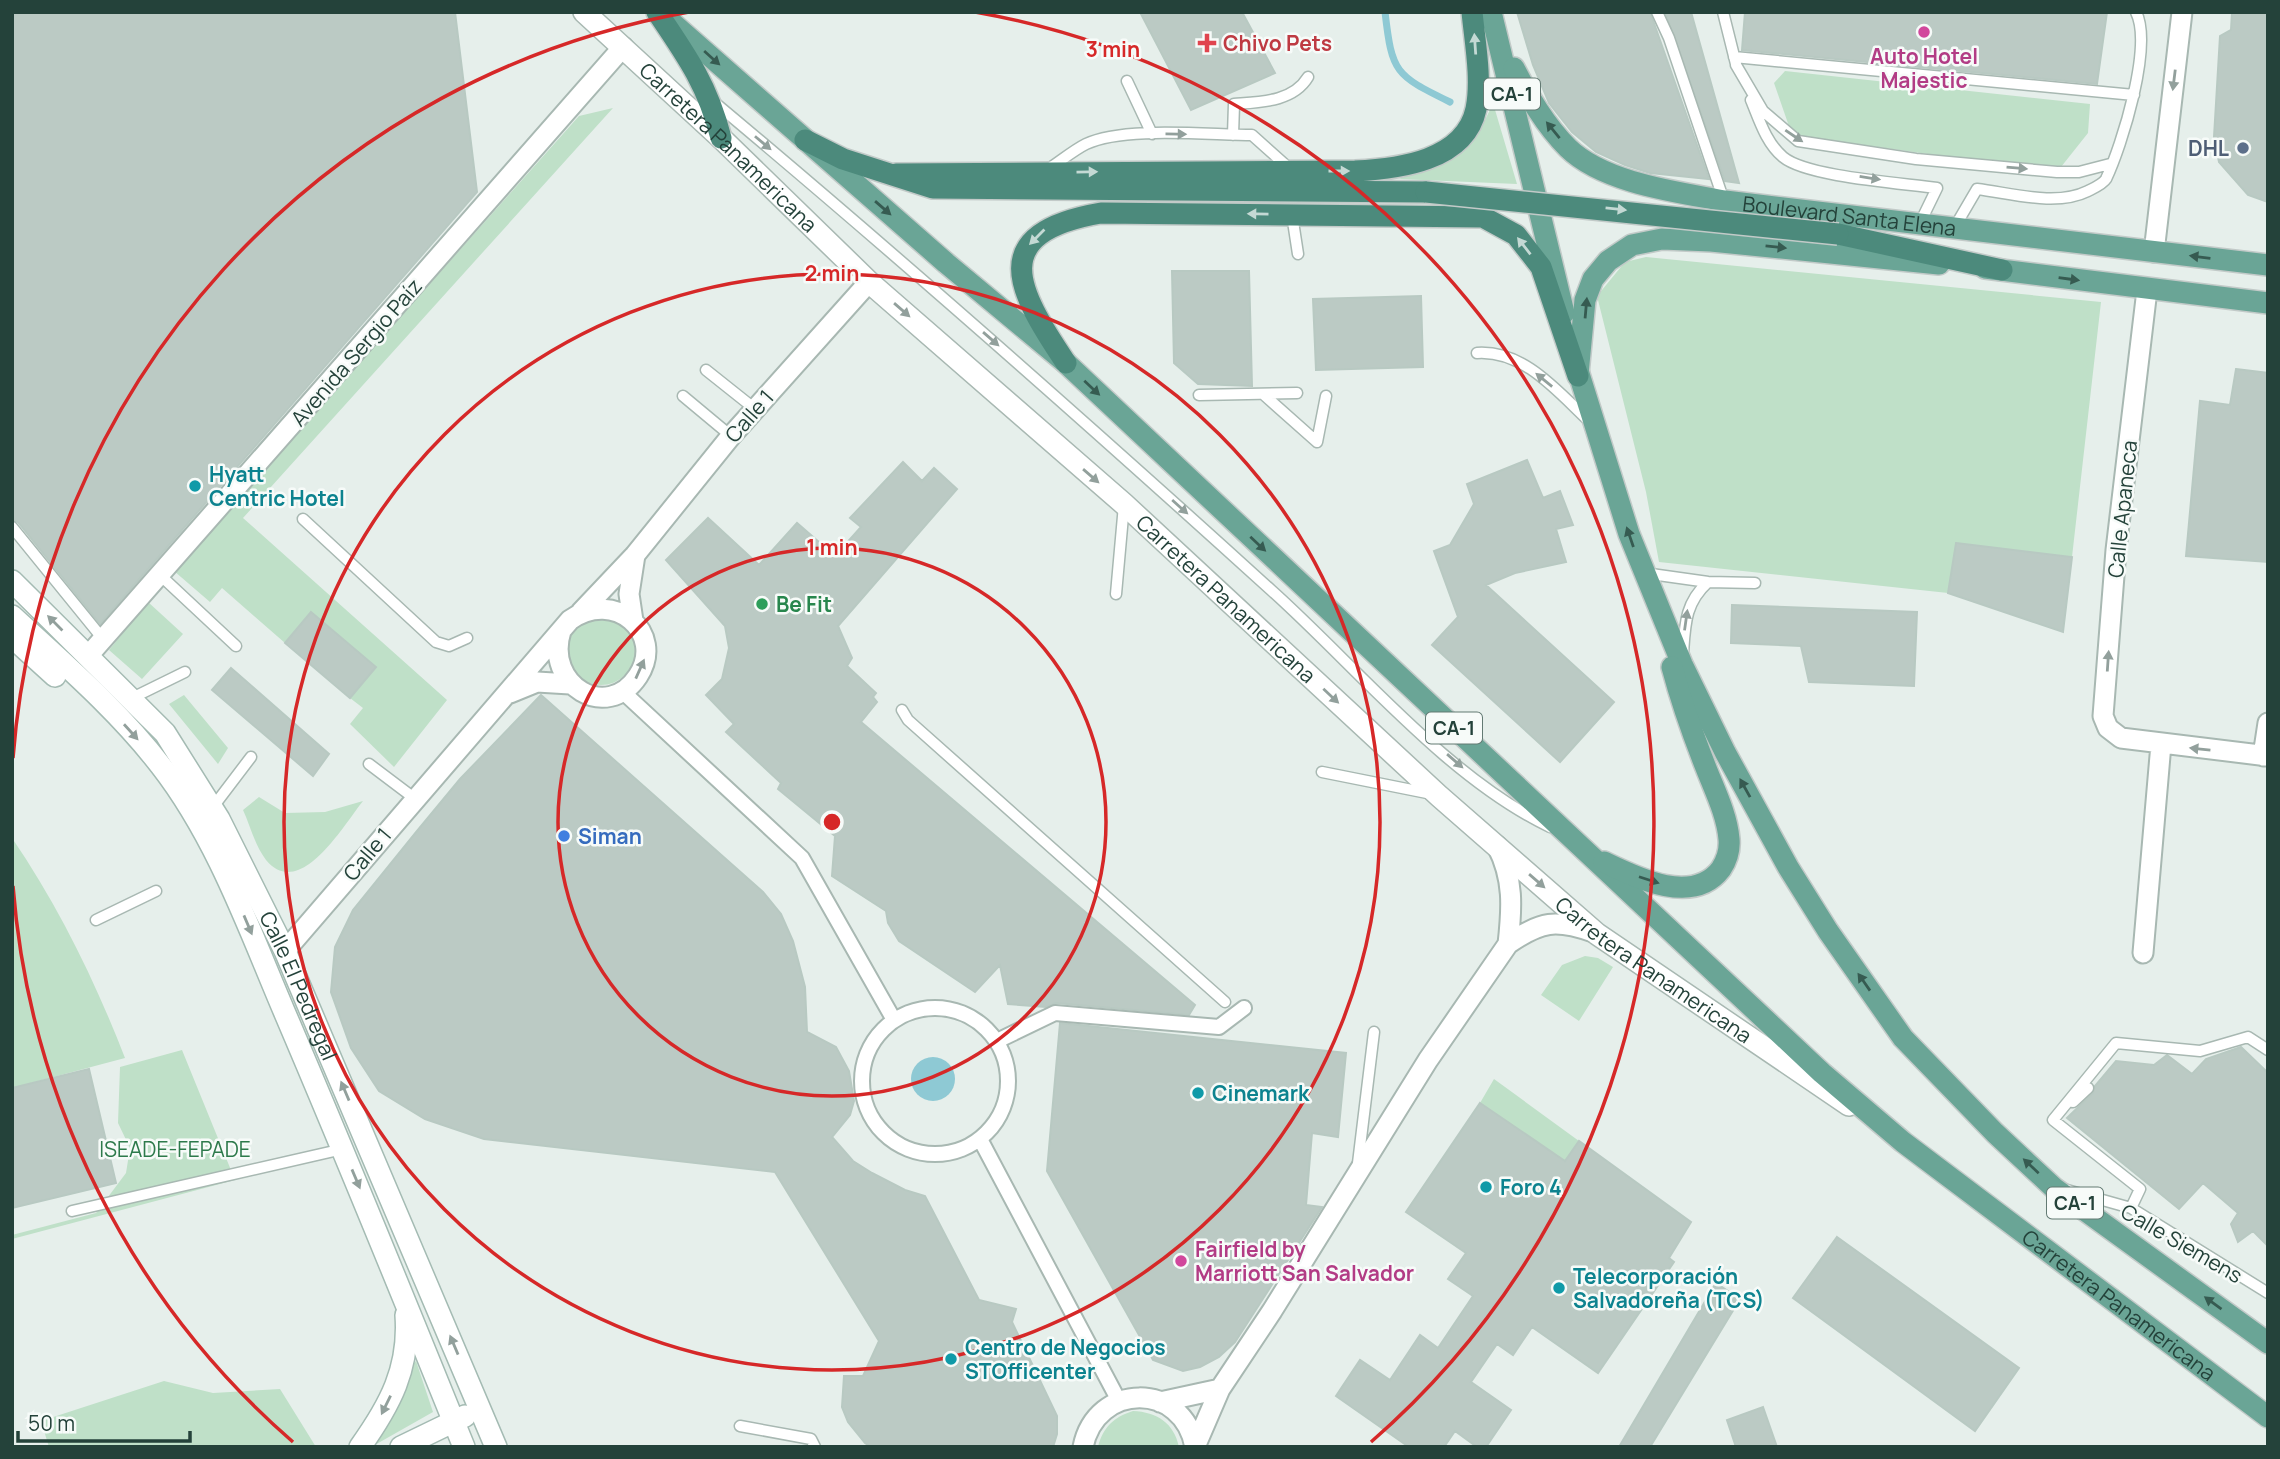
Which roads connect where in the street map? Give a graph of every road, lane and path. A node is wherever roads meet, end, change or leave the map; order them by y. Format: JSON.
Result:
{"nodes":[{"id":1,"x":584,"y":12,"type":"edge"},
{"id":2,"x":659,"y":12,"type":"edge"},
{"id":3,"x":1472,"y":12,"type":"edge"},
{"id":4,"x":1491,"y":12,"type":"edge"},
{"id":5,"x":1657,"y":12,"type":"edge"},
{"id":6,"x":1723,"y":12,"type":"edge"},
{"id":7,"x":2136,"y":12,"type":"edge"},
{"id":8,"x":2182,"y":12,"type":"edge"},
{"id":9,"x":1500,"y":42,"type":"junction"},
{"id":10,"x":623,"y":47,"type":"junction"},
{"id":11,"x":1735,"y":61,"type":"junction"},
{"id":12,"x":1308,"y":77,"type":"dead end"},
{"id":13,"x":1128,"y":81,"type":"dead end"},
{"id":14,"x":2134,"y":94,"type":"junction"},
{"id":15,"x":711,"y":99,"type":"junction"},
{"id":16,"x":1152,"y":134,"type":"junction"},
{"id":17,"x":1233,"y":135,"type":"junction"},
{"id":18,"x":721,"y":138,"type":"junction"},
{"id":19,"x":805,"y":141,"type":"junction"},
{"id":20,"x":2110,"y":164,"type":"junction"},
{"id":21,"x":1291,"y":171,"type":"junction"},
{"id":22,"x":1044,"y":173,"type":"junction"},
{"id":23,"x":896,"y":174,"type":"junction"},
{"id":24,"x":1725,"y":201,"type":"junction"},
{"id":25,"x":1292,"y":214,"type":"junction"},
{"id":26,"x":1919,"y":225,"type":"junction"},
{"id":27,"x":1953,"y":230,"type":"junction"},
{"id":28,"x":2154,"y":252,"type":"junction"},
{"id":29,"x":1298,"y":254,"type":"dead end"},
{"id":30,"x":2268,"y":265,"type":"edge"},
{"id":31,"x":2002,"y":270,"type":"junction"},
{"id":32,"x":869,"y":282,"type":"junction"},
{"id":33,"x":2147,"y":290,"type":"junction"},
{"id":34,"x":2268,"y":303,"type":"edge"},
{"id":35,"x":1477,"y":353,"type":"dead end"},
{"id":36,"x":1066,"y":363,"type":"junction"},
{"id":37,"x":706,"y":370,"type":"dead end"},
{"id":38,"x":1578,"y":376,"type":"junction"},
{"id":39,"x":1297,"y":393,"type":"dead end"},
{"id":40,"x":1264,"y":394,"type":"junction"},
{"id":41,"x":683,"y":396,"type":"dead end"},
{"id":42,"x":1199,"y":396,"type":"dead end"},
{"id":43,"x":1326,"y":396,"type":"dead end"},
{"id":44,"x":755,"y":409,"type":"junction"},
{"id":45,"x":1594,"y":426,"type":"junction"},
{"id":46,"x":731,"y":436,"type":"junction"},
{"id":47,"x":1124,"y":504,"type":"junction"},
{"id":48,"x":303,"y":519,"type":"dead end"},
{"id":49,"x":12,"y":527,"type":"edge"},
{"id":50,"x":635,"y":555,"type":"junction"},
{"id":51,"x":1643,"y":572,"type":"junction"},
{"id":52,"x":160,"y":575,"type":"junction"},
{"id":53,"x":12,"y":581,"type":"edge"},
{"id":54,"x":1708,"y":582,"type":"junction"},
{"id":55,"x":1755,"y":583,"type":"dead end"},
{"id":56,"x":1116,"y":594,"type":"dead end"},
{"id":57,"x":1658,"y":609,"type":"junction"},
{"id":58,"x":581,"y":612,"type":"junction"},
{"id":59,"x":12,"y":616,"type":"edge"},
{"id":60,"x":633,"y":621,"type":"junction"},
{"id":61,"x":561,"y":631,"type":"junction"},
{"id":62,"x":21,"y":635,"type":"edge"},
{"id":63,"x":467,"y":638,"type":"dead end"},
{"id":64,"x":104,"y":639,"type":"junction"},
{"id":65,"x":236,"y":646,"type":"dead end"},
{"id":66,"x":88,"y":656,"type":"junction"},
{"id":67,"x":1682,"y":664,"type":"junction"},
{"id":68,"x":185,"y":672,"type":"dead end"},
{"id":69,"x":570,"y":684,"type":"junction"},
{"id":70,"x":622,"y":691,"type":"junction"},
{"id":71,"x":506,"y":694,"type":"junction"},
{"id":72,"x":130,"y":699,"type":"junction"},
{"id":73,"x":902,"y":710,"type":"dead end"},
{"id":74,"x":2268,"y":723,"type":"edge"},
{"id":75,"x":2161,"y":744,"type":"junction"},
{"id":76,"x":2265,"y":756,"type":"edge"},
{"id":77,"x":251,"y":757,"type":"dead end"},
{"id":78,"x":369,"y":764,"type":"dead end"},
{"id":79,"x":1322,"y":772,"type":"dead end"},
{"id":80,"x":1439,"y":796,"type":"junction"},
{"id":81,"x":414,"y":798,"type":"junction"},
{"id":82,"x":212,"y":808,"type":"junction"},
{"id":83,"x":1567,"y":835,"type":"junction"},
{"id":84,"x":1497,"y":845,"type":"junction"},
{"id":85,"x":1586,"y":853,"type":"junction"},
{"id":86,"x":156,"y":891,"type":"dead end"},
{"id":87,"x":96,"y":920,"type":"dead end"},
{"id":88,"x":1597,"y":934,"type":"junction"},
{"id":89,"x":1508,"y":944,"type":"junction"},
{"id":90,"x":285,"y":951,"type":"junction"},
{"id":91,"x":2143,"y":953,"type":"dead end"},
{"id":92,"x":1226,"y":1002,"type":"dead end"},
{"id":93,"x":1244,"y":1008,"type":"dead end"},
{"id":94,"x":894,"y":1020,"type":"junction"},
{"id":95,"x":1374,"y":1032,"type":"dead end"},
{"id":96,"x":997,"y":1041,"type":"junction"},
{"id":97,"x":2268,"y":1050,"type":"edge"},
{"id":98,"x":2088,"y":1088,"type":"dead end"},
{"id":99,"x":2053,"y":1120,"type":"junction"},
{"id":100,"x":981,"y":1139,"type":"junction"},
{"id":101,"x":1903,"y":1142,"type":"junction"},
{"id":102,"x":344,"y":1149,"type":"junction"},
{"id":103,"x":1357,"y":1175,"type":"junction"},
{"id":104,"x":2054,"y":1188,"type":"junction"},
{"id":105,"x":2131,"y":1208,"type":"junction"},
{"id":106,"x":72,"y":1211,"type":"dead end"},
{"id":107,"x":404,"y":1292,"type":"junction"},
{"id":108,"x":2268,"y":1293,"type":"edge"},
{"id":109,"x":2268,"y":1343,"type":"edge"},
{"id":110,"x":1220,"y":1389,"type":"junction"},
{"id":111,"x":1119,"y":1401,"type":"junction"},
{"id":112,"x":1160,"y":1402,"type":"junction"},
{"id":113,"x":480,"y":1408,"type":"junction"},
{"id":114,"x":2268,"y":1417,"type":"edge"},
{"id":115,"x":454,"y":1422,"type":"junction"},
{"id":116,"x":740,"y":1426,"type":"dead end"},
{"id":117,"x":1086,"y":1438,"type":"edge"},
{"id":118,"x":360,"y":1447,"type":"edge"},
{"id":119,"x":401,"y":1447,"type":"edge"},
{"id":120,"x":464,"y":1447,"type":"edge"},
{"id":121,"x":496,"y":1447,"type":"edge"},
{"id":122,"x":815,"y":1447,"type":"edge"},
{"id":123,"x":1076,"y":1447,"type":"edge"},
{"id":124,"x":1195,"y":1447,"type":"edge"}],
"edges":[{"from":1,"to":10,"type":"main road","name":"Carretera Panamericana"},
{"from":2,"to":15,"type":"highway"},
{"from":2,"to":19,"type":"main road","name":"Carretera Panamericana","number":"CA-1","one_way":true},
{"from":21,"to":3,"type":"highway","one_way":true},
{"from":4,"to":9,"type":"main road","number":"CA-1"},
{"from":5,"to":24,"type":"lane"},
{"from":6,"to":11,"type":"lane"},
{"from":7,"to":14,"type":"lane"},
{"from":8,"to":28,"type":"street","one_way":true},
{"from":24,"to":9,"type":"main road","name":"Boulevard Santa Elena","one_way":true},
{"from":9,"to":38,"type":"main road","number":"CA-1"},
{"from":10,"to":18,"type":"main road","name":"Carretera Panamericana"},
{"from":10,"to":52,"type":"street","name":"Avenida Sergio Paíz"},
{"from":11,"to":14,"type":"lane"},
{"from":11,"to":20,"type":"lane","one_way":true},
{"from":11,"to":26,"type":"lane","one_way":true},
{"from":12,"to":17,"type":"lane"},
{"from":13,"to":16,"type":"lane"},
{"from":14,"to":20,"type":"lane"},
{"from":15,"to":18,"type":"highway"},
{"from":15,"to":83,"type":"lane","one_way":true},
{"from":16,"to":17,"type":"lane","one_way":true},
{"from":16,"to":22,"type":"lane"},
{"from":17,"to":21,"type":"lane"},
{"from":18,"to":32,"type":"main road","name":"Carretera Panamericana"},
{"from":19,"to":23,"type":"highway"},
{"from":19,"to":36,"type":"main road","name":"Carretera Panamericana","number":"CA-1","one_way":true},
{"from":20,"to":27,"type":"lane"},
{"from":22,"to":21,"type":"highway","one_way":true},
{"from":22,"to":23,"type":"highway"},
{"from":23,"to":31,"type":"highway","one_way":true,"bridge":true},
{"from":24,"to":26,"type":"main road","name":"Boulevard Santa Elena"},
{"from":25,"to":29,"type":"lane"},
{"from":25,"to":36,"type":"highway","one_way":true},
{"from":38,"to":25,"type":"highway","one_way":true},
{"from":26,"to":27,"type":"main road","name":"Boulevard Santa Elena"},
{"from":27,"to":28,"type":"main road","name":"Boulevard Santa Elena"},
{"from":30,"to":28,"type":"main road","name":"Boulevard Santa Elena","one_way":true},
{"from":31,"to":33,"type":"main road","name":"Boulevard Santa Elena","one_way":true},
{"from":38,"to":31,"type":"main road","name":"Boulevard Santa Elena","one_way":true},
{"from":32,"to":44,"type":"street","name":"Calle 1"},
{"from":32,"to":47,"type":"main road","name":"Carretera Panamericana","one_way":true},
{"from":33,"to":34,"type":"main road","name":"Boulevard Santa Elena"},
{"from":75,"to":33,"type":"street","name":"Calle Apaneca","one_way":true},
{"from":45,"to":35,"type":"lane","one_way":true},
{"from":36,"to":83,"type":"main road","name":"Carretera Panamericana","number":"CA-1","one_way":true},
{"from":37,"to":44,"type":"lane"},
{"from":38,"to":45,"type":"main road","number":"CA-1"},
{"from":39,"to":40,"type":"lane"},
{"from":40,"to":42,"type":"lane"},
{"from":40,"to":43,"type":"lane"},
{"from":41,"to":46,"type":"lane"},
{"from":44,"to":46,"type":"street","name":"Calle 1"},
{"from":51,"to":45,"type":"main road","number":"CA-1","one_way":true},
{"from":46,"to":50,"type":"street","name":"Calle 1"},
{"from":47,"to":56,"type":"lane"},
{"from":47,"to":80,"type":"main road","name":"Carretera Panamericana","one_way":true},
{"from":48,"to":63,"type":"lane"},
{"from":49,"to":64,"type":"lane"},
{"from":50,"to":58,"type":"street","name":"Calle 1"},
{"from":50,"to":60,"type":"street"},
{"from":51,"to":54,"type":"lane"},
{"from":51,"to":57,"type":"main road","number":"CA-1"},
{"from":52,"to":64,"type":"street","name":"Avenida Sergio Paíz"},
{"from":52,"to":65,"type":"lane"},
{"from":66,"to":53,"type":"main road","name":"Calle El Pedregal","one_way":true},
{"from":54,"to":55,"type":"lane"},
{"from":67,"to":54,"type":"lane","one_way":true},
{"from":57,"to":67,"type":"main road","number":"CA-1"},
{"from":85,"to":57,"type":"main road","one_way":true},
{"from":58,"to":60,"type":"street"},
{"from":58,"to":61,"type":"street","name":"Calle 1"},
{"from":59,"to":62,"type":"main road"},
{"from":70,"to":60,"type":"street","one_way":true},
{"from":61,"to":69,"type":"street"},
{"from":61,"to":71,"type":"street","name":"Calle 1"},
{"from":62,"to":102,"type":"main road","name":"Calle El Pedregal","one_way":true},
{"from":64,"to":66,"type":"street","name":"Avenida Sergio Paíz"},
{"from":66,"to":72,"type":"main road","name":"Calle El Pedregal"},
{"from":104,"to":67,"type":"main road","number":"CA-1","one_way":true},
{"from":68,"to":72,"type":"lane"},
{"from":69,"to":70,"type":"street","name":"Calle 1"},
{"from":69,"to":71,"type":"street","name":"Calle 1"},
{"from":70,"to":94,"type":"street"},
{"from":71,"to":81,"type":"street","name":"Calle 1"},
{"from":72,"to":82,"type":"main road","name":"Calle El Pedregal"},
{"from":73,"to":92,"type":"lane"},
{"from":74,"to":76,"type":"street"},
{"from":76,"to":75,"type":"street","one_way":true},
{"from":75,"to":91,"type":"street"},
{"from":77,"to":82,"type":"lane"},
{"from":78,"to":81,"type":"lane"},
{"from":79,"to":80,"type":"lane"},
{"from":80,"to":84,"type":"main road","name":"Carretera Panamericana"},
{"from":81,"to":90,"type":"street","name":"Calle 1"},
{"from":82,"to":90,"type":"main road","name":"Calle El Pedregal"},
{"from":83,"to":85,"type":"main road","name":"Carretera Panamericana","number":"CA-1"},
{"from":84,"to":88,"type":"main road","name":"Carretera Panamericana","one_way":true},
{"from":84,"to":89,"type":"street"},
{"from":85,"to":101,"type":"main road","name":"Carretera Panamericana","number":"CA-1"},
{"from":86,"to":87,"type":"lane"},
{"from":88,"to":89,"type":"street"},
{"from":88,"to":101,"type":"main road","name":"Carretera Panamericana"},
{"from":89,"to":103,"type":"street"},
{"from":113,"to":90,"type":"main road","name":"Calle El Pedregal","one_way":true},
{"from":93,"to":96,"type":"street"},
{"from":94,"to":96,"type":"street"},
{"from":94,"to":100,"type":"street"},
{"from":95,"to":103,"type":"lane"},
{"from":96,"to":100,"type":"street"},
{"from":97,"to":99,"type":"lane"},
{"from":98,"to":99,"type":"lane"},
{"from":99,"to":105,"type":"lane"},
{"from":100,"to":111,"type":"street"},
{"from":101,"to":114,"type":"main road","name":"Carretera Panamericana","number":"CA-1"},
{"from":102,"to":106,"type":"lane"},
{"from":102,"to":107,"type":"main road","name":"Calle El Pedregal","one_way":true},
{"from":103,"to":110,"type":"street"},
{"from":104,"to":105,"type":"lane","name":"Calle Siemens"},
{"from":109,"to":104,"type":"main road","number":"CA-1","one_way":true},
{"from":105,"to":108,"type":"lane","name":"Calle Siemens"},
{"from":107,"to":115,"type":"main road","name":"Calle El Pedregal"},
{"from":107,"to":118,"type":"main road","one_way":true},
{"from":110,"to":112,"type":"street"},
{"from":110,"to":124,"type":"street"},
{"from":111,"to":112,"type":"street"},
{"from":111,"to":117,"type":"street"},
{"from":112,"to":124,"type":"street"},
{"from":113,"to":115,"type":"main road"},
{"from":113,"to":121,"type":"main road","name":"Calle El Pedregal"},
{"from":115,"to":119,"type":"main road"},
{"from":115,"to":120,"type":"main road","name":"Calle El Pedregal"},
{"from":116,"to":122,"type":"lane"},
{"from":117,"to":123,"type":"lane"}]}
